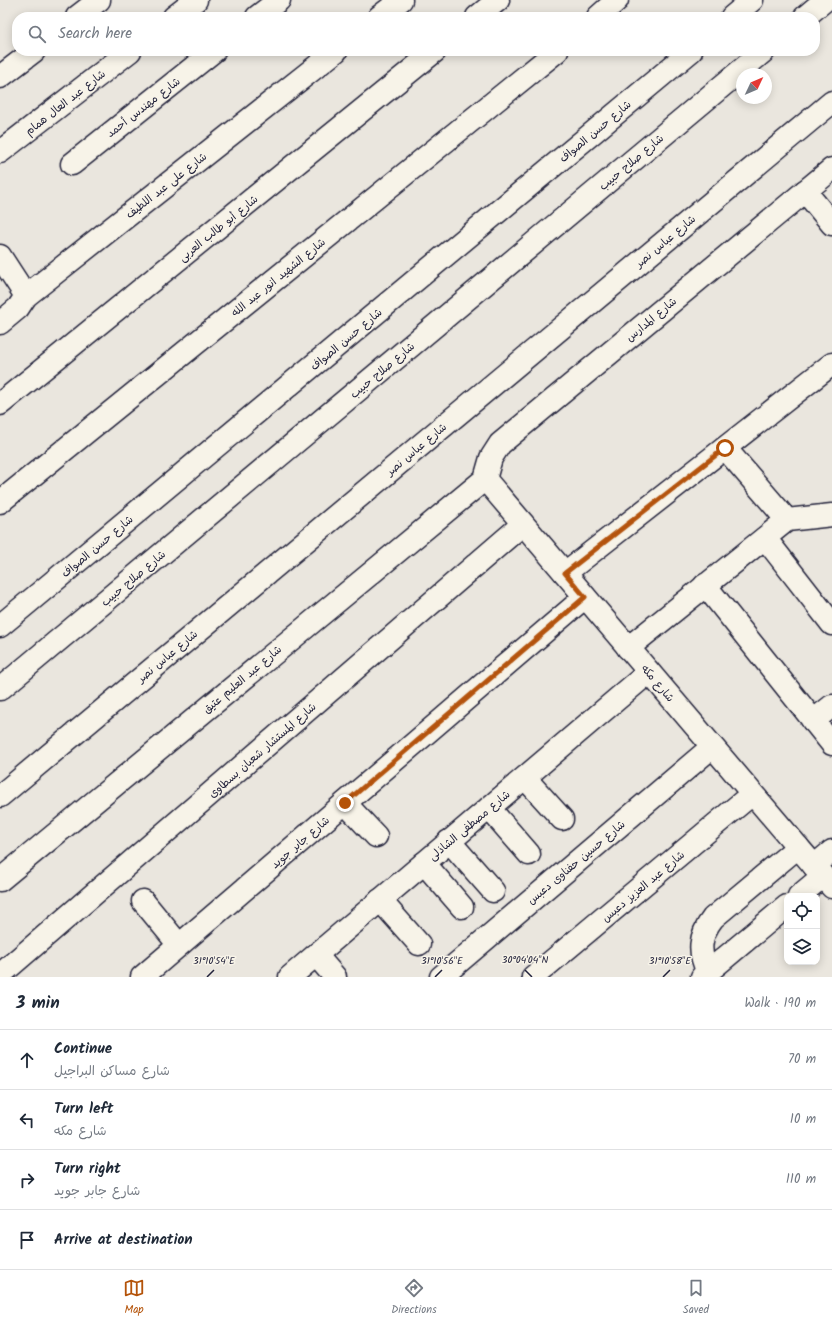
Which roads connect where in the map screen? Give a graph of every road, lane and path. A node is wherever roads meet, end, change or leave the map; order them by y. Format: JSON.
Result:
{"nodes":[{"id":1,"x":99,"y":0,"type":"edge"},
{"id":2,"x":196,"y":0,"type":"edge"},
{"id":3,"x":279,"y":0,"type":"edge"},
{"id":4,"x":401,"y":0,"type":"edge"},
{"id":5,"x":498,"y":0,"type":"edge"},
{"id":6,"x":617,"y":0,"type":"edge"},
{"id":7,"x":752,"y":0,"type":"edge"},
{"id":8,"x":825,"y":0,"type":"edge"},
{"id":9,"x":83,"y":12,"type":"edge"},
{"id":10,"x":180,"y":12,"type":"edge"},
{"id":11,"x":263,"y":12,"type":"edge"},
{"id":12,"x":385,"y":12,"type":"edge"},
{"id":13,"x":483,"y":12,"type":"edge"},
{"id":14,"x":604,"y":12,"type":"edge"},
{"id":15,"x":738,"y":12,"type":"edge"},
{"id":16,"x":811,"y":12,"type":"edge"},
{"id":17,"x":27,"y":56,"type":"edge"},
{"id":18,"x":124,"y":56,"type":"edge"},
{"id":19,"x":208,"y":56,"type":"edge"},
{"id":20,"x":330,"y":56,"type":"edge"},
{"id":21,"x":429,"y":56,"type":"edge"},
{"id":22,"x":551,"y":56,"type":"edge"},
{"id":23,"x":685,"y":56,"type":"edge"},
{"id":24,"x":758,"y":56,"type":"edge"},
{"id":25,"x":0,"y":77,"type":"edge"},
{"id":26,"x":832,"y":102,"type":"edge"},
{"id":27,"x":0,"y":152,"type":"edge"},
{"id":28,"x":72,"y":164,"type":"dead end"},
{"id":29,"x":832,"y":169,"type":"edge"},
{"id":30,"x":806,"y":191,"type":"junction"},
{"id":31,"x":832,"y":224,"type":"edge"},
{"id":32,"x":0,"y":256,"type":"edge"},
{"id":33,"x":26,"y":296,"type":"junction"},
{"id":34,"x":0,"y":323,"type":"edge"},
{"id":35,"x":832,"y":364,"type":"edge"},
{"id":36,"x":0,"y":404,"type":"edge"},
{"id":37,"x":725,"y":448,"type":"junction"},
{"id":38,"x":484,"y":479,"type":"junction"},
{"id":39,"x":0,"y":502,"type":"edge"},
{"id":40,"x":831,"y":518,"type":"edge"},
{"id":41,"x":787,"y":520,"type":"junction"},
{"id":42,"x":523,"y":524,"type":"junction"},
{"id":43,"x":765,"y":538,"type":"junction"},
{"id":44,"x":565,"y":573,"type":"junction"},
{"id":45,"x":705,"y":585,"type":"junction"},
{"id":46,"x":585,"y":597,"type":"junction"},
{"id":47,"x":832,"y":624,"type":"edge"},
{"id":48,"x":0,"y":626,"type":"edge"},
{"id":49,"x":628,"y":648,"type":"junction"},
{"id":50,"x":649,"y":672,"type":"junction"},
{"id":51,"x":0,"y":689,"type":"edge"},
{"id":52,"x":832,"y":706,"type":"edge"},
{"id":53,"x":814,"y":721,"type":"junction"},
{"id":54,"x":832,"y":744,"type":"edge"},
{"id":55,"x":712,"y":747,"type":"junction"},
{"id":56,"x":525,"y":778,"type":"junction"},
{"id":57,"x":752,"y":794,"type":"junction"},
{"id":58,"x":0,"y":796,"type":"edge"},
{"id":59,"x":345,"y":803,"type":"junction"},
{"id":60,"x":489,"y":808,"type":"junction"},
{"id":61,"x":562,"y":819,"type":"dead end"},
{"id":62,"x":376,"y":836,"type":"dead end"},
{"id":63,"x":450,"y":841,"type":"junction"},
{"id":64,"x":798,"y":847,"type":"junction"},
{"id":65,"x":832,"y":851,"type":"edge"},
{"id":66,"x":529,"y":854,"type":"dead end"},
{"id":67,"x":424,"y":863,"type":"junction"},
{"id":68,"x":823,"y":877,"type":"edge"},
{"id":69,"x":0,"y":880,"type":"edge"},
{"id":70,"x":493,"y":891,"type":"dead end"},
{"id":71,"x":803,"y":893,"type":"edge"},
{"id":72,"x":380,"y":900,"type":"junction"},
{"id":73,"x":143,"y":901,"type":"dead end"},
{"id":74,"x":462,"y":906,"type":"dead end"},
{"id":75,"x":784,"y":909,"type":"edge"},
{"id":76,"x":419,"y":944,"type":"dead end"},
{"id":77,"x":179,"y":945,"type":"junction"},
{"id":78,"x":316,"y":955,"type":"junction"},
{"id":79,"x":0,"y":975,"type":"edge"},
{"id":80,"x":705,"y":975,"type":"edge"},
{"id":81,"x":142,"y":977,"type":"edge"},
{"id":82,"x":290,"y":977,"type":"edge"},
{"id":83,"x":335,"y":977,"type":"edge"},
{"id":84,"x":441,"y":977,"type":"edge"},
{"id":85,"x":533,"y":977,"type":"edge"}],
"edges":[{"from":1,"to":9,"type":"street"},
{"from":2,"to":10,"type":"street"},
{"from":3,"to":11,"type":"street"},
{"from":4,"to":12,"type":"street"},
{"from":5,"to":13,"type":"street"},
{"from":6,"to":14,"type":"street"},
{"from":7,"to":15,"type":"street"},
{"from":8,"to":16,"type":"street"},
{"from":17,"to":25,"type":"street"},
{"from":18,"to":27,"type":"street","name":"شارع عبد العال همام"},
{"from":19,"to":28,"type":"street","name":"شارع مهندس أحمد"},
{"from":20,"to":33,"type":"street","name":"شارع على عبد اللطيف"},
{"from":21,"to":36,"type":"street","name":"شارع أبو طالب العربى"},
{"from":22,"to":39,"type":"street","name":"شارع الشهيد انور عبد الله"},
{"from":23,"to":48,"type":"street","name":"شارع حسن الصواف"},
{"from":24,"to":51,"type":"street","name":"شارع صلاح حبيب"},
{"from":26,"to":58,"type":"street","name":"شارع عباس نصر"},
{"from":29,"to":30,"type":"street","name":"شارع المدارس"},
{"from":30,"to":31,"type":"street"},
{"from":30,"to":38,"type":"street","name":"شارع المدارس"},
{"from":32,"to":33,"type":"street"},
{"from":33,"to":34,"type":"street","name":"شارع على عبد اللطيف"},
{"from":35,"to":37,"type":"street"},
{"from":37,"to":41,"type":"street"},
{"from":37,"to":44,"type":"street"},
{"from":38,"to":42,"type":"street","name":"شارع مكه"},
{"from":38,"to":69,"type":"street","name":"شارع عبد العليم عتيق"},
{"from":40,"to":41,"type":"street"},
{"from":41,"to":43,"type":"street"},
{"from":42,"to":44,"type":"street","name":"شارع مكه"},
{"from":42,"to":79,"type":"street","name":"شارع المستشار شعبان بسطاوى"},
{"from":43,"to":45,"type":"street"},
{"from":43,"to":47,"type":"street"},
{"from":44,"to":46,"type":"street","name":"شارع مكه"},
{"from":45,"to":49,"type":"street"},
{"from":45,"to":53,"type":"street"},
{"from":46,"to":49,"type":"street","name":"شارع مكه"},
{"from":46,"to":59,"type":"street","name":"شارع جابر جويد"},
{"from":49,"to":50,"type":"street","name":"شارع مكه"},
{"from":50,"to":55,"type":"street","name":"شارع مكه"},
{"from":50,"to":56,"type":"street","name":"شارع مصطفى الشاذلى"},
{"from":52,"to":53,"type":"street"},
{"from":53,"to":54,"type":"street"},
{"from":55,"to":57,"type":"street","name":"شارع مكه"},
{"from":55,"to":84,"type":"street","name":"شارع حسين حفناوى دعبس"},
{"from":56,"to":60,"type":"street","name":"شارع مصطفى الشاذلى"},
{"from":56,"to":61,"type":"street"},
{"from":57,"to":64,"type":"street","name":"شارع مكه"},
{"from":57,"to":85,"type":"street","name":"شارع عبد العزيز دعبس"},
{"from":59,"to":62,"type":"street"},
{"from":59,"to":77,"type":"street","name":"شارع جابر جويد"},
{"from":60,"to":63,"type":"street","name":"شارع مصطفى الشاذلى"},
{"from":60,"to":66,"type":"street"},
{"from":63,"to":67,"type":"street","name":"شارع مصطفى الشاذلى"},
{"from":63,"to":70,"type":"street"},
{"from":64,"to":68,"type":"street","name":"شارع مكه"},
{"from":64,"to":80,"type":"street"},
{"from":65,"to":68,"type":"street"},
{"from":67,"to":72,"type":"street","name":"شارع مصطفى الشاذلى"},
{"from":67,"to":74,"type":"street"},
{"from":68,"to":71,"type":"street"},
{"from":72,"to":76,"type":"street"},
{"from":72,"to":78,"type":"street","name":"شارع مصطفى الشاذلى"},
{"from":73,"to":77,"type":"street"},
{"from":75,"to":80,"type":"street"},
{"from":77,"to":81,"type":"street","name":"شارع جابر جويد"},
{"from":78,"to":82,"type":"street","name":"شارع مصطفى الشاذلى"},
{"from":78,"to":83,"type":"street"}]}
